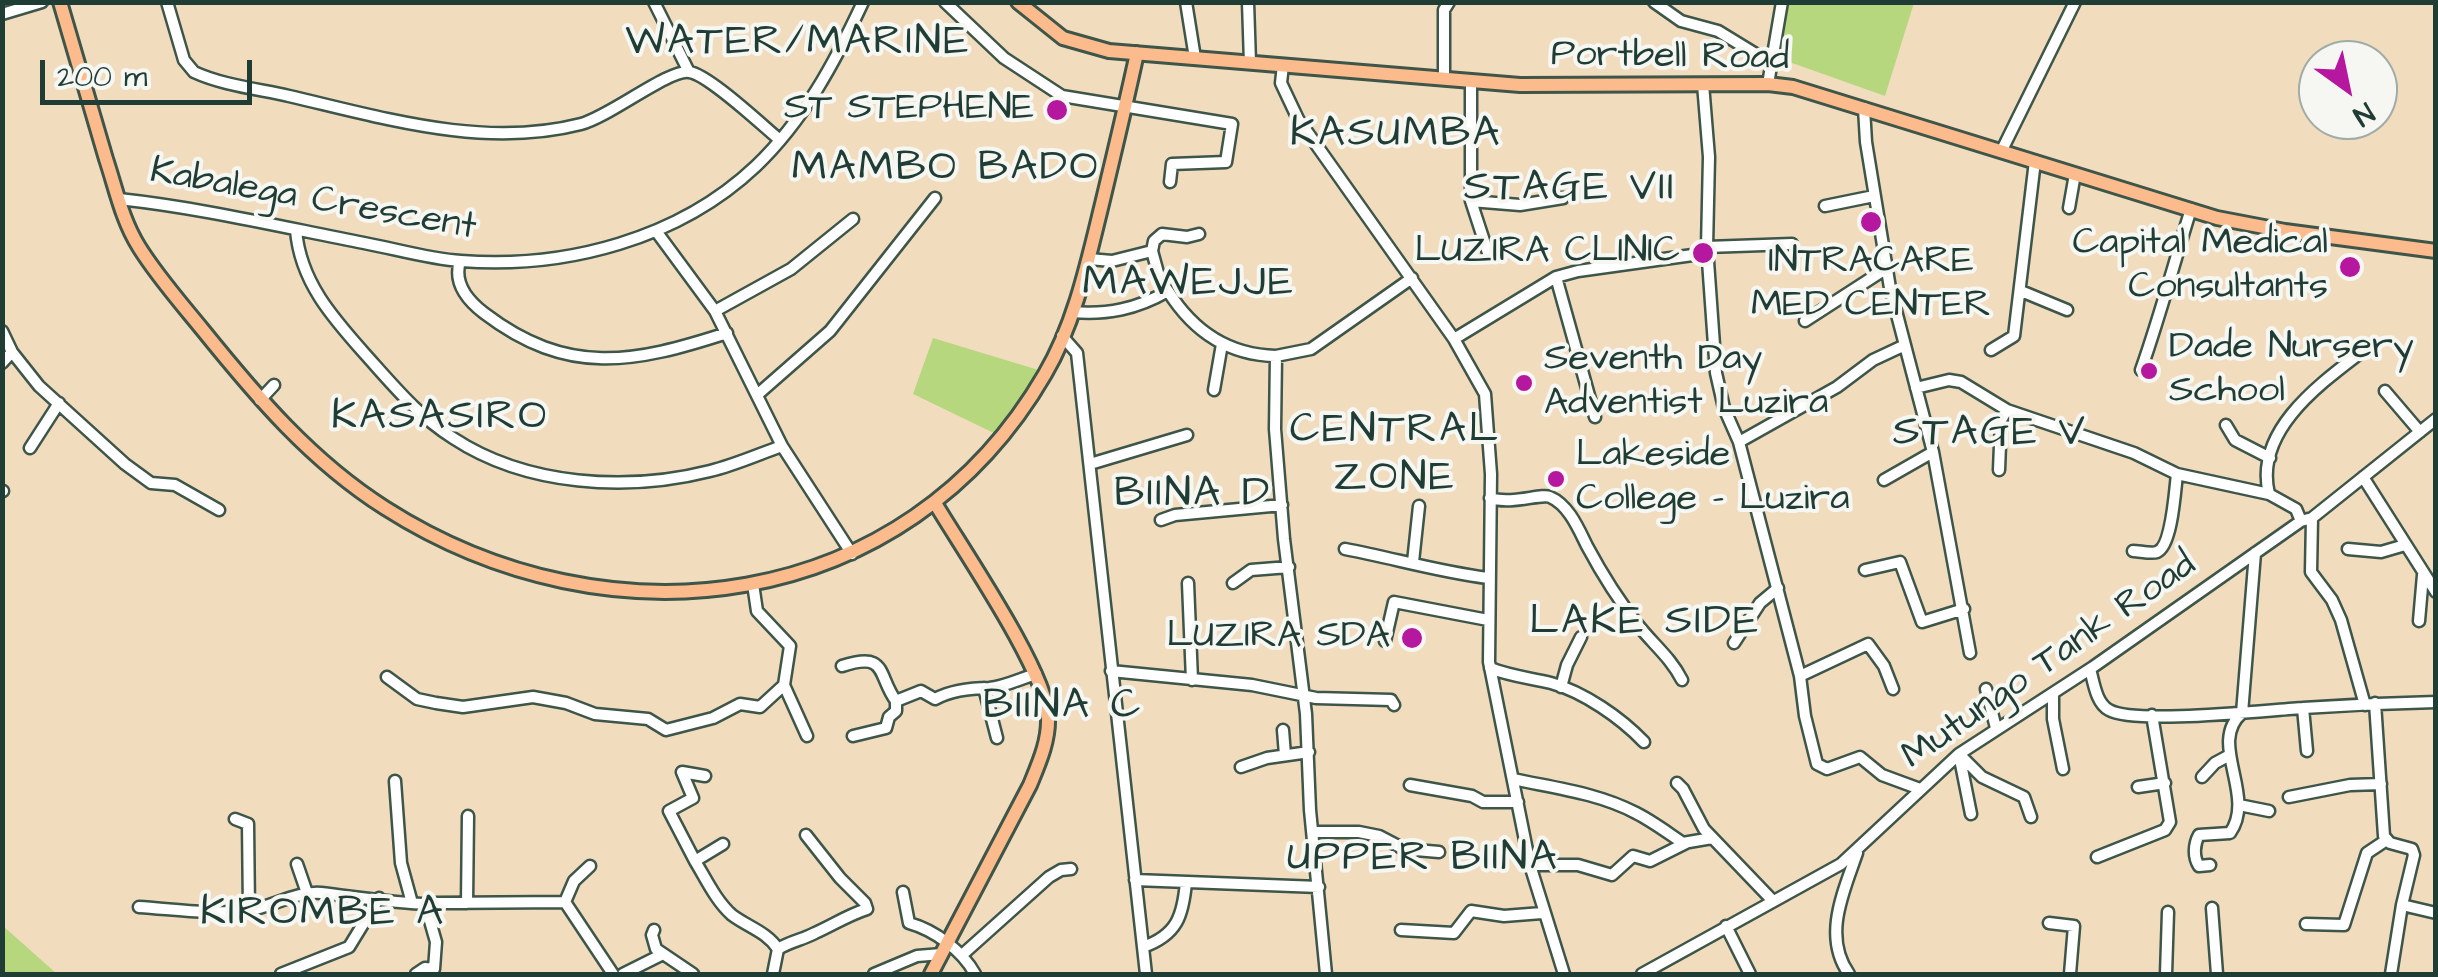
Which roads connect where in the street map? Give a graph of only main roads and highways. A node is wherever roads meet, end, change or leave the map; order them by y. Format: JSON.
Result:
{"nodes":[{"id":1,"x":60,"y":2,"type":"edge"},
{"id":2,"x":1018,"y":2,"type":"edge"},
{"id":3,"x":1137,"y":53,"type":"junction"},
{"id":4,"x":2436,"y":251,"type":"edge"},
{"id":5,"x":934,"y":503,"type":"junction"},
{"id":6,"x":931,"y":974,"type":"edge"}],
"edges":[{"from":1,"to":5,"type":"main road"},
{"from":2,"to":3,"type":"main road","name":"Portbell Road"},
{"from":3,"to":4,"type":"main road","name":"Portbell Road"},
{"from":3,"to":5,"type":"main road"},
{"from":5,"to":6,"type":"main road"}]}
